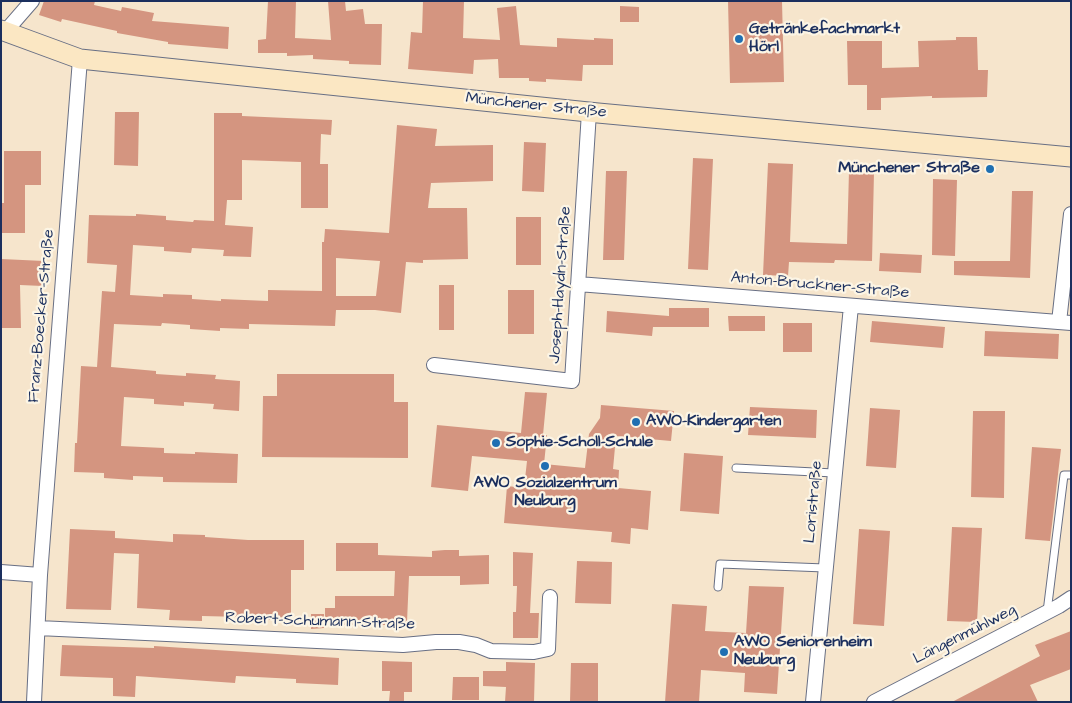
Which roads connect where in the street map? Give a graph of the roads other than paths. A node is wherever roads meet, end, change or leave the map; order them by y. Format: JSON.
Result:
{"nodes":[{"id":1,"x":32,"y":1,"type":"edge"},
{"id":2,"x":3,"y":31,"type":"edge"},
{"id":3,"x":80,"y":59,"type":"junction"},
{"id":4,"x":590,"y":112,"type":"junction"},
{"id":5,"x":1071,"y":157,"type":"edge"},
{"id":6,"x":1071,"y":214,"type":"edge"},
{"id":7,"x":578,"y":284,"type":"junction"},
{"id":8,"x":851,"y":306,"type":"junction"},
{"id":9,"x":1065,"y":323,"type":"edge"},
{"id":10,"x":434,"y":365,"type":"dead end"},
{"id":11,"x":736,"y":468,"type":"dead end"},
{"id":12,"x":834,"y":473,"type":"junction"},
{"id":13,"x":1071,"y":475,"type":"edge"},
{"id":14,"x":825,"y":568,"type":"junction"},
{"id":15,"x":1,"y":572,"type":"edge"},
{"id":16,"x":40,"y":575,"type":"junction"},
{"id":17,"x":718,"y":588,"type":"dead end"},
{"id":18,"x":550,"y":597,"type":"dead end"},
{"id":19,"x":1071,"y":598,"type":"edge"},
{"id":20,"x":1046,"y":613,"type":"junction"},
{"id":21,"x":38,"y":628,"type":"junction"},
{"id":22,"x":34,"y":702,"type":"edge"},
{"id":23,"x":812,"y":702,"type":"edge"},
{"id":24,"x":874,"y":702,"type":"edge"}],
"edges":[{"from":1,"to":2,"type":"street","name":"Münchener Straße"},
{"from":2,"to":3,"type":"main road","name":"Münchener Straße"},
{"from":3,"to":4,"type":"main road","name":"Münchener Straße"},
{"from":3,"to":16,"type":"street","name":"Franz-Boecker-Straße"},
{"from":4,"to":5,"type":"main road","name":"Münchener Straße"},
{"from":4,"to":7,"type":"street","name":"Joseph-Haydn-Straße"},
{"from":6,"to":9,"type":"street","name":"Anton-Bruckner-Straße"},
{"from":7,"to":8,"type":"street","name":"Anton-Bruckner-Straße"},
{"from":7,"to":10,"type":"street","name":"Joseph-Haydn-Straße"},
{"from":8,"to":9,"type":"street","name":"Anton-Bruckner-Straße"},
{"from":8,"to":12,"type":"street","name":"Loristraße"},
{"from":11,"to":12,"type":"lane"},
{"from":12,"to":14,"type":"street","name":"Loristraße"},
{"from":13,"to":20,"type":"lane"},
{"from":14,"to":17,"type":"lane"},
{"from":14,"to":23,"type":"street","name":"Loristraße"},
{"from":15,"to":16,"type":"street"},
{"from":16,"to":21,"type":"street","name":"Franz-Boecker-Straße"},
{"from":18,"to":21,"type":"street","name":"Robert-Schumann-Straße"},
{"from":19,"to":20,"type":"street","name":"Längenmühlweg"},
{"from":20,"to":24,"type":"street","name":"Längenmühlweg"},
{"from":21,"to":22,"type":"street","name":"Franz-Boecker-Straße"}]}
